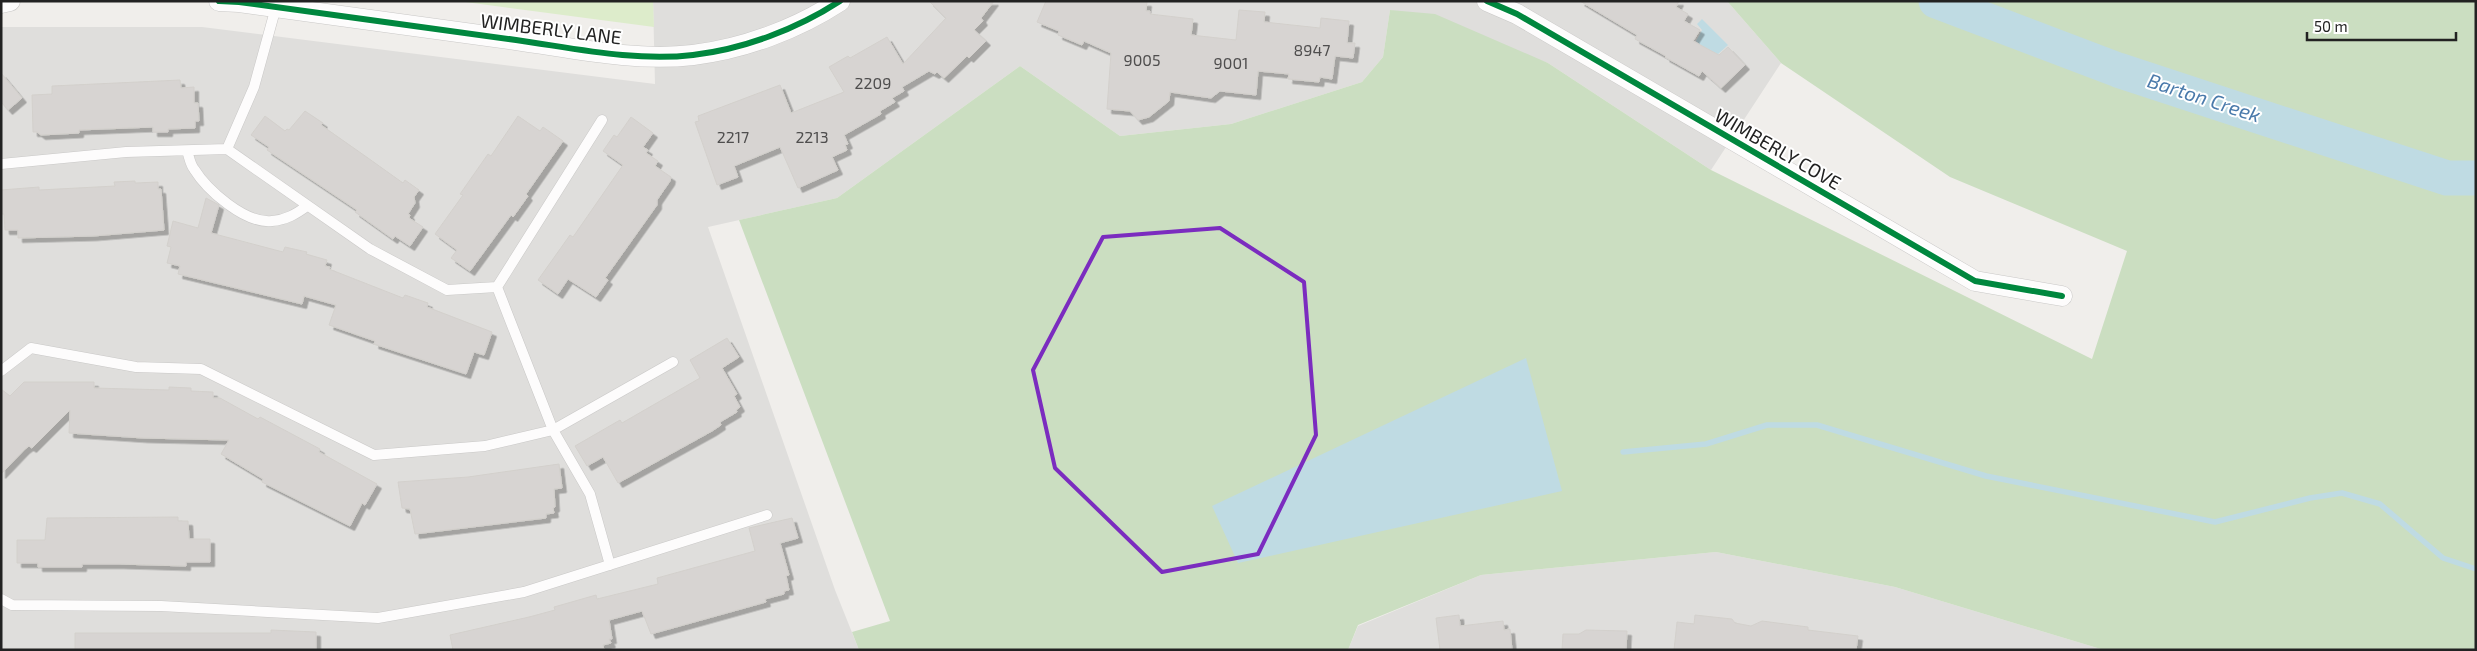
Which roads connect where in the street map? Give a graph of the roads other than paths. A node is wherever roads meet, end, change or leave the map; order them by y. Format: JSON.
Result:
{"nodes":[{"id":1,"x":10,"y":1,"type":"edge"},
{"id":2,"x":219,"y":1,"type":"edge"},
{"id":3,"x":840,"y":1,"type":"edge"},
{"id":4,"x":1487,"y":1,"type":"edge"},
{"id":5,"x":1,"y":3,"type":"edge"},
{"id":6,"x":276,"y":7,"type":"junction"},
{"id":7,"x":602,"y":120,"type":"dead end"},
{"id":8,"x":227,"y":149,"type":"junction"},
{"id":9,"x":187,"y":151,"type":"junction"},
{"id":10,"x":1,"y":164,"type":"edge"},
{"id":11,"x":307,"y":206,"type":"junction"},
{"id":12,"x":497,"y":287,"type":"junction"},
{"id":13,"x":2062,"y":296,"type":"dead end"},
{"id":14,"x":673,"y":362,"type":"dead end"},
{"id":15,"x":1,"y":371,"type":"edge"},
{"id":16,"x":553,"y":430,"type":"junction"},
{"id":17,"x":767,"y":514,"type":"dead end"},
{"id":18,"x":610,"y":565,"type":"junction"},
{"id":19,"x":1,"y":599,"type":"edge"}],
"edges":[{"from":1,"to":5,"type":"street"},
{"from":2,"to":6,"type":"street","name":"WIMBERLY LANE"},
{"from":3,"to":6,"type":"street","name":"WIMBERLY LANE"},
{"from":4,"to":13,"type":"street","name":"WIMBERLY COVE"},
{"from":6,"to":8,"type":"lane"},
{"from":7,"to":12,"type":"lane"},
{"from":8,"to":9,"type":"lane"},
{"from":8,"to":11,"type":"lane"},
{"from":9,"to":10,"type":"lane"},
{"from":9,"to":11,"type":"lane"},
{"from":11,"to":12,"type":"lane"},
{"from":12,"to":16,"type":"lane"},
{"from":14,"to":16,"type":"lane"},
{"from":15,"to":16,"type":"lane"},
{"from":16,"to":18,"type":"lane"},
{"from":17,"to":18,"type":"lane"},
{"from":18,"to":19,"type":"lane"}]}
